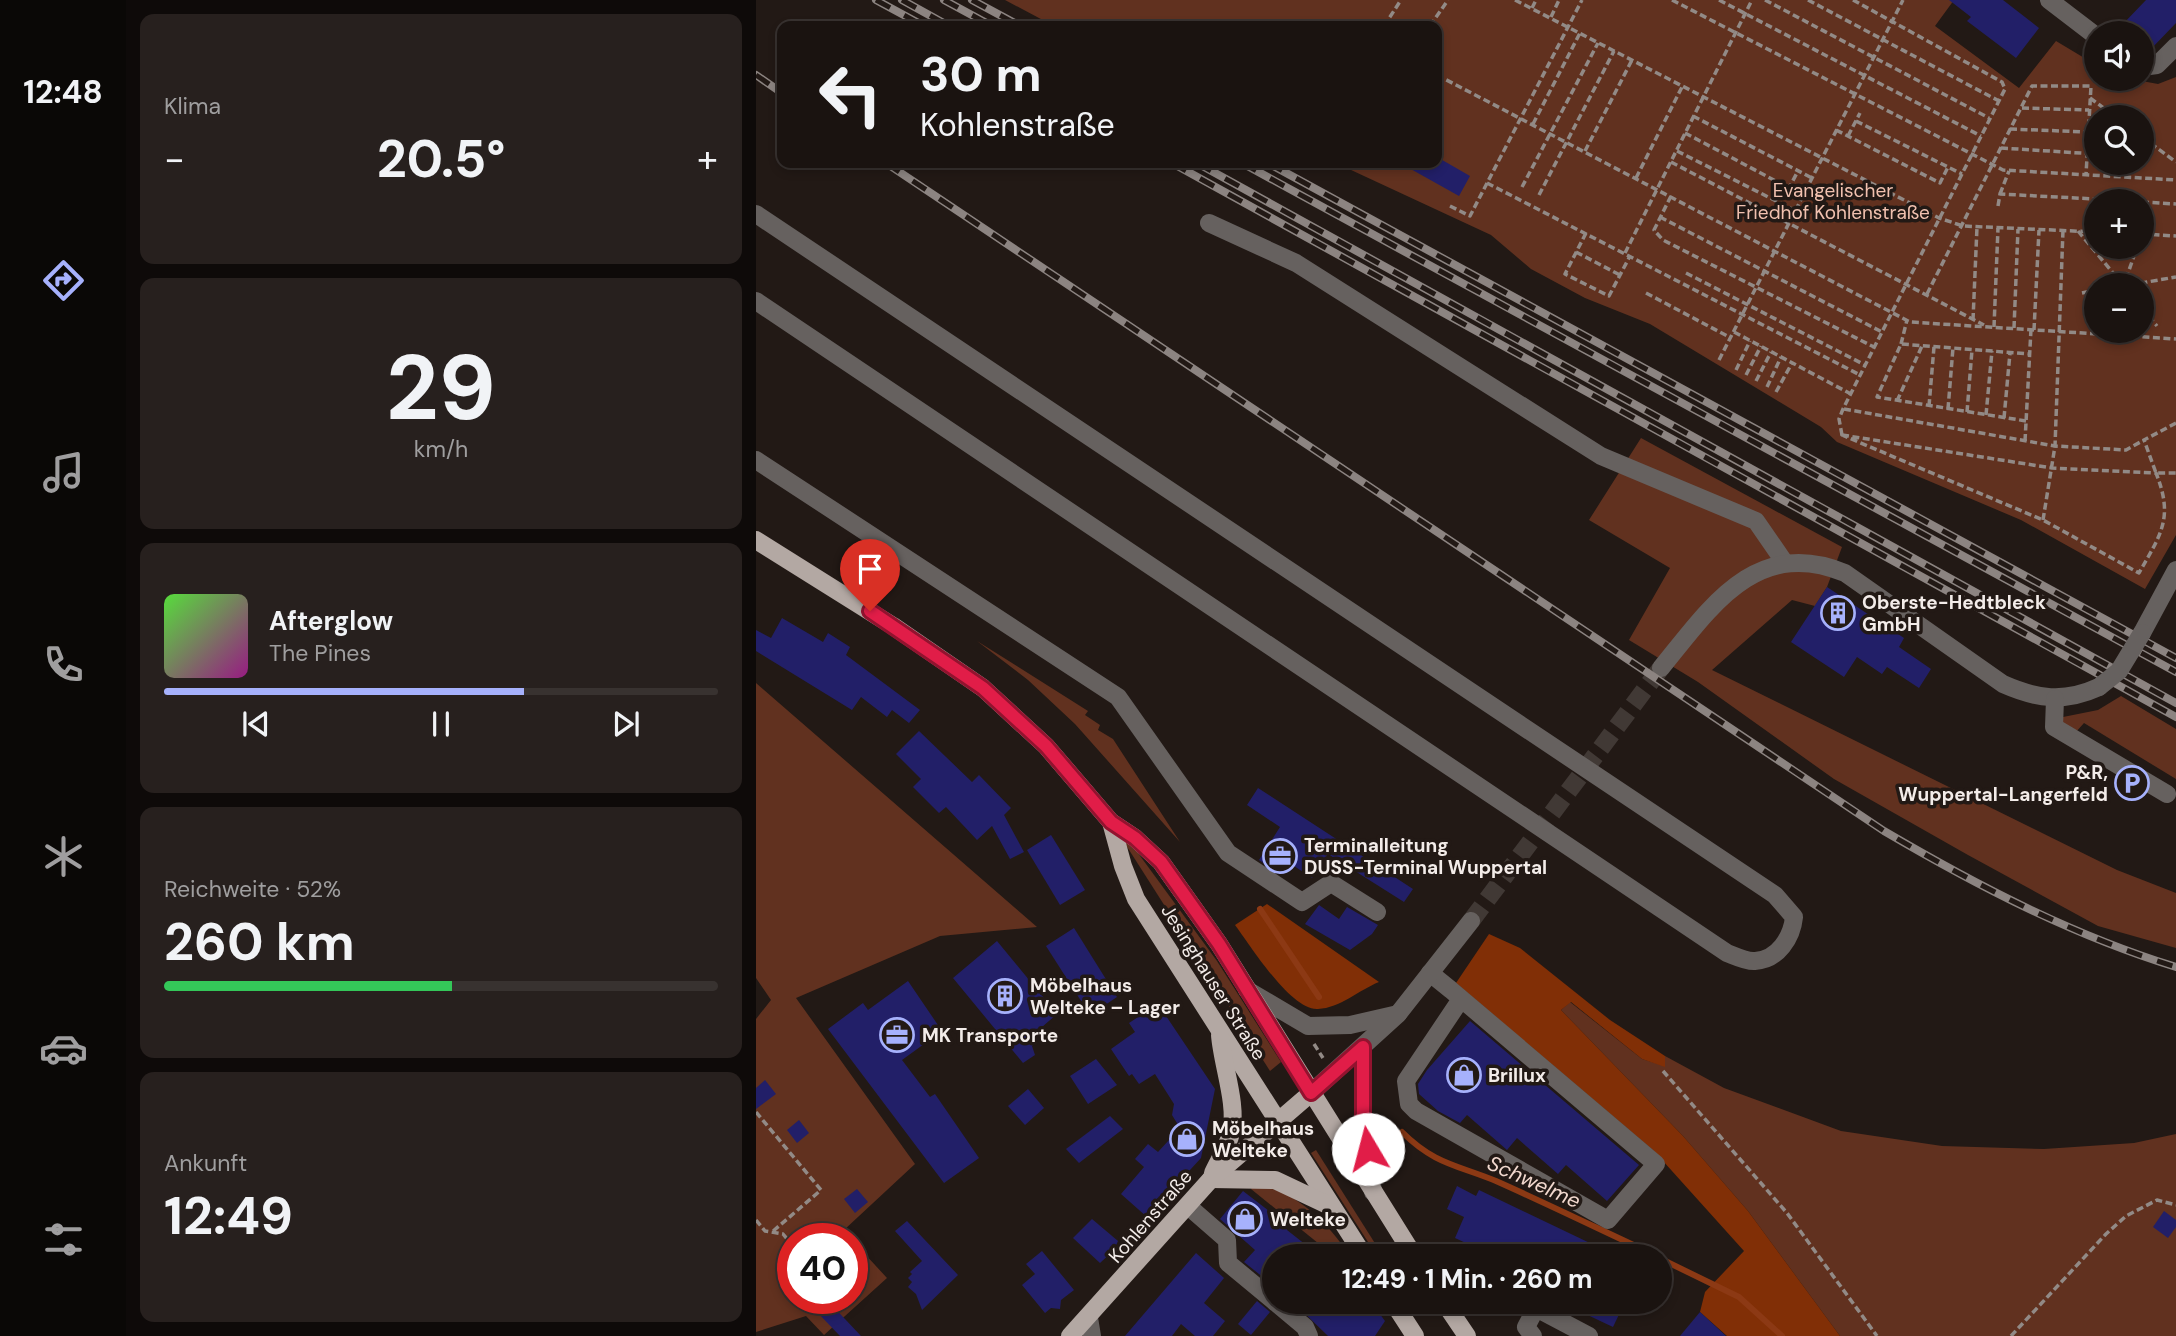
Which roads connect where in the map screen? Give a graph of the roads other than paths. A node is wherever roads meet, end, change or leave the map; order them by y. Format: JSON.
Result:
{"nodes":[{"id":1,"x":2049,"y":0,"type":"edge"},
{"id":2,"x":2084,"y":27,"type":"edge"},
{"id":3,"x":2176,"y":46,"type":"edge"},
{"id":4,"x":2154,"y":63,"type":"edge"},
{"id":5,"x":756,"y":215,"type":"edge"},
{"id":6,"x":1209,"y":223,"type":"dead end"},
{"id":7,"x":756,"y":301,"type":"edge"},
{"id":8,"x":756,"y":460,"type":"edge"},
{"id":9,"x":756,"y":540,"type":"edge"},
{"id":10,"x":1785,"y":563,"type":"junction"},
{"id":11,"x":2176,"y":570,"type":"edge"},
{"id":12,"x":1661,"y":668,"type":"tunnel mouth"},
{"id":13,"x":2055,"y":699,"type":"junction"},
{"id":14,"x":2167,"y":794,"type":"dead end"},
{"id":15,"x":1111,"y":822,"type":"junction"},
{"id":16,"x":1377,"y":912,"type":"dead end"},
{"id":17,"x":1471,"y":921,"type":"tunnel mouth"},
{"id":18,"x":1430,"y":973,"type":"junction"},
{"id":19,"x":1247,"y":990,"type":"junction"},
{"id":20,"x":1461,"y":999,"type":"junction"},
{"id":21,"x":1398,"y":1014,"type":"junction"},
{"id":22,"x":1220,"y":1031,"type":"junction"},
{"id":23,"x":1363,"y":1047,"type":"junction"},
{"id":24,"x":1311,"y":1093,"type":"junction"},
{"id":25,"x":1278,"y":1121,"type":"junction"},
{"id":26,"x":1210,"y":1180,"type":"junction"},
{"id":27,"x":1373,"y":1192,"type":"junction"},
{"id":28,"x":1188,"y":1206,"type":"junction"},
{"id":29,"x":1333,"y":1208,"type":"junction"},
{"id":30,"x":1356,"y":1244,"type":"edge"},
{"id":31,"x":1406,"y":1244,"type":"edge"},
{"id":32,"x":1262,"y":1291,"type":"edge"},
{"id":33,"x":1289,"y":1314,"type":"edge"},
{"id":34,"x":1401,"y":1314,"type":"edge"},
{"id":35,"x":1452,"y":1314,"type":"edge"},
{"id":36,"x":1089,"y":1318,"type":"junction"},
{"id":37,"x":1070,"y":1336,"type":"edge"},
{"id":38,"x":1092,"y":1336,"type":"edge"},
{"id":39,"x":1309,"y":1336,"type":"edge"},
{"id":40,"x":1415,"y":1336,"type":"edge"},
{"id":41,"x":1467,"y":1336,"type":"edge"},
{"id":42,"x":1533,"y":1336,"type":"edge"},
{"id":43,"x":1589,"y":1336,"type":"edge"}],
"edges":[{"from":1,"to":2,"type":"street"},
{"from":3,"to":4,"type":"street"},
{"from":5,"to":7,"type":"street"},
{"from":6,"to":10,"type":"street"},
{"from":8,"to":16,"type":"street"},
{"from":9,"to":15,"type":"main road","name":"Jesinghauser Straße"},
{"from":10,"to":12,"type":"street"},
{"from":10,"to":13,"type":"street"},
{"from":11,"to":13,"type":"street","bridge":true},
{"from":13,"to":14,"type":"street"},
{"from":15,"to":19,"type":"main road","name":"Jesinghauser Straße"},
{"from":15,"to":22,"type":"main road","name":"Jesinghauser Straße"},
{"from":17,"to":18,"type":"street","name":"Kohlenstraße"},
{"from":18,"to":20,"type":"street"},
{"from":18,"to":21,"type":"street","name":"Kohlenstraße"},
{"from":19,"to":21,"type":"street"},
{"from":19,"to":24,"type":"main road","name":"Jesinghauser Straße"},
{"from":20,"to":20,"type":"street"},
{"from":21,"to":23,"type":"street","name":"Kohlenstraße"},
{"from":22,"to":25,"type":"main road","name":"Jesinghauser Straße"},
{"from":22,"to":26,"type":"main road"},
{"from":23,"to":24,"type":"street","name":"Kohlenstraße"},
{"from":23,"to":27,"type":"street"},
{"from":24,"to":25,"type":"main road","name":"Kohlenstraße"},
{"from":24,"to":27,"type":"main road","name":"Jesinghauser Straße"},
{"from":25,"to":26,"type":"main road","name":"Kohlenstraße"},
{"from":25,"to":29,"type":"main road","name":"Jesinghauser Straße"},
{"from":26,"to":28,"type":"main road","name":"Kohlenstraße"},
{"from":26,"to":29,"type":"main road"},
{"from":27,"to":31,"type":"main road","name":"Jesinghauser Straße"},
{"from":28,"to":32,"type":"street"},
{"from":28,"to":36,"type":"main road","name":"Kohlenstraße"},
{"from":29,"to":30,"type":"main road","name":"Jesinghauser Straße"},
{"from":33,"to":39,"type":"street"},
{"from":34,"to":40,"type":"main road"},
{"from":35,"to":41,"type":"main road"},
{"from":36,"to":37,"type":"main road","name":"Kohlenstraße"},
{"from":36,"to":38,"type":"street"},
{"from":42,"to":43,"type":"street"}]}
